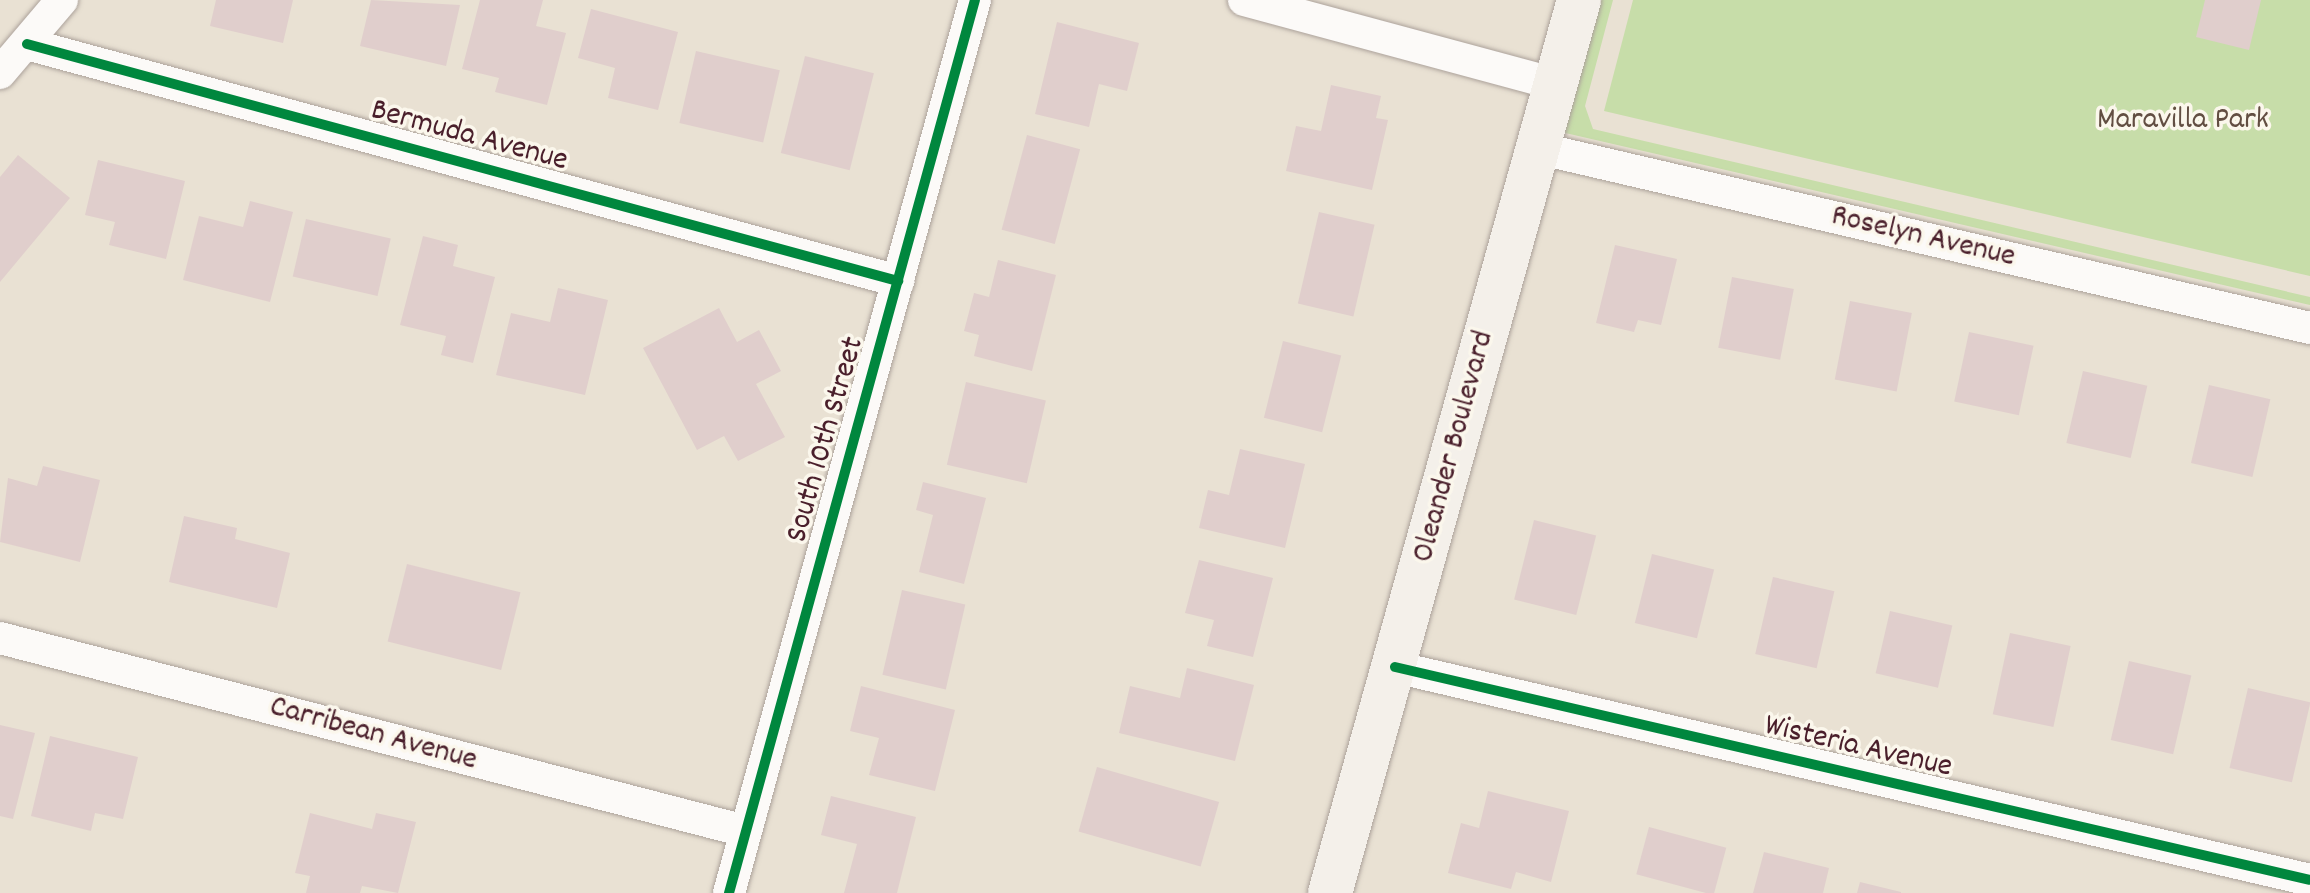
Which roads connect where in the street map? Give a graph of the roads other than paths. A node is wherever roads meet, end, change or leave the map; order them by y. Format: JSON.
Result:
{"nodes":[{"id":1,"x":62,"y":0,"type":"edge"},
{"id":2,"x":975,"y":0,"type":"edge"},
{"id":3,"x":1244,"y":0,"type":"edge"},
{"id":4,"x":1579,"y":0,"type":"edge"},
{"id":5,"x":27,"y":44,"type":"junction"},
{"id":6,"x":0,"y":73,"type":"edge"},
{"id":7,"x":1555,"y":84,"type":"junction"},
{"id":8,"x":1537,"y":148,"type":"junction"},
{"id":9,"x":898,"y":281,"type":"junction"},
{"id":10,"x":2310,"y":328,"type":"edge"},
{"id":11,"x":0,"y":638,"type":"edge"},
{"id":12,"x":1395,"y":667,"type":"junction"},
{"id":13,"x":745,"y":831,"type":"junction"},
{"id":14,"x":2310,"y":880,"type":"edge"},
{"id":15,"x":729,"y":893,"type":"edge"},
{"id":16,"x":1330,"y":893,"type":"edge"}],
"edges":[{"from":1,"to":5,"type":"street"},
{"from":2,"to":9,"type":"street","name":"South 10th Street"},
{"from":3,"to":7,"type":"street"},
{"from":4,"to":7,"type":"main road","name":"Oleander Boulevard"},
{"from":5,"to":6,"type":"street"},
{"from":5,"to":9,"type":"street","name":"Bermuda Avenue"},
{"from":7,"to":8,"type":"main road","name":"Oleander Boulevard"},
{"from":8,"to":10,"type":"street","name":"Roselyn Avenue"},
{"from":8,"to":12,"type":"main road","name":"Oleander Boulevard"},
{"from":9,"to":13,"type":"street","name":"South 10th Street"},
{"from":11,"to":13,"type":"street","name":"Carribean Avenue"},
{"from":12,"to":14,"type":"street","name":"Wisteria Avenue"},
{"from":12,"to":16,"type":"main road","name":"Oleander Boulevard"},
{"from":13,"to":15,"type":"street","name":"South 10th Street"}]}
